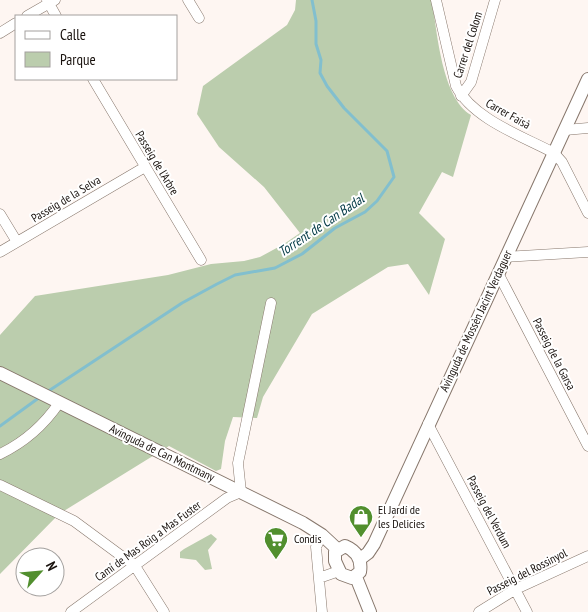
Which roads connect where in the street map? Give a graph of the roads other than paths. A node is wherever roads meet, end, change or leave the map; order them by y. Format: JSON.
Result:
{"nodes":[{"id":1,"x":188,"y":0,"type":"edge"},
{"id":2,"x":436,"y":0,"type":"edge"},
{"id":3,"x":495,"y":0,"type":"edge"},
{"id":4,"x":50,"y":1,"type":"edge"},
{"id":5,"x":29,"y":15,"type":"edge"},
{"id":6,"x":56,"y":15,"type":"edge"},
{"id":7,"x":198,"y":18,"type":"dead end"},
{"id":8,"x":15,"y":24,"type":"edge"},
{"id":9,"x":0,"y":33,"type":"edge"},
{"id":10,"x":588,"y":79,"type":"edge"},
{"id":11,"x":94,"y":80,"type":"edge"},
{"id":12,"x":461,"y":96,"type":"junction"},
{"id":13,"x":588,"y":128,"type":"edge"},
{"id":14,"x":565,"y":130,"type":"junction"},
{"id":15,"x":554,"y":153,"type":"junction"},
{"id":16,"x":145,"y":167,"type":"junction"},
{"id":17,"x":0,"y":214,"type":"edge"},
{"id":18,"x":588,"y":214,"type":"edge"},
{"id":19,"x":17,"y":242,"type":"junction"},
{"id":20,"x":0,"y":252,"type":"edge"},
{"id":21,"x":588,"y":252,"type":"edge"},
{"id":22,"x":505,"y":257,"type":"junction"},
{"id":23,"x":201,"y":260,"type":"dead end"},
{"id":24,"x":498,"y":273,"type":"junction"},
{"id":25,"x":271,"y":303,"type":"dead end"},
{"id":26,"x":0,"y":373,"type":"edge"},
{"id":27,"x":58,"y":404,"type":"junction"},
{"id":28,"x":428,"y":424,"type":"junction"},
{"id":29,"x":588,"y":446,"type":"edge"},
{"id":30,"x":0,"y":454,"type":"edge"},
{"id":31,"x":0,"y":485,"type":"edge"},
{"id":32,"x":241,"y":492,"type":"junction"},
{"id":33,"x":322,"y":536,"type":"junction"},
{"id":34,"x":337,"y":549,"type":"junction"},
{"id":35,"x":588,"y":556,"type":"edge"},
{"id":36,"x":360,"y":559,"type":"junction"},
{"id":37,"x":135,"y":566,"type":"junction"},
{"id":38,"x":339,"y":571,"type":"junction"},
{"id":39,"x":356,"y":577,"type":"junction"},
{"id":40,"x":319,"y":578,"type":"junction"},
{"id":41,"x":516,"y":589,"type":"junction"},
{"id":42,"x":84,"y":608,"type":"edge"},
{"id":43,"x":71,"y":612,"type":"edge"},
{"id":44,"x":164,"y":612,"type":"edge"},
{"id":45,"x":322,"y":612,"type":"edge"},
{"id":46,"x":370,"y":612,"type":"edge"},
{"id":47,"x":479,"y":612,"type":"edge"},
{"id":48,"x":527,"y":612,"type":"edge"}],
"edges":[{"from":1,"to":7,"type":"street"},
{"from":2,"to":12,"type":"street"},
{"from":3,"to":12,"type":"street","name":"Carrer del Colom"},
{"from":4,"to":5,"type":"street"},
{"from":4,"to":6,"type":"street"},
{"from":8,"to":9,"type":"street"},
{"from":10,"to":14,"type":"street","name":"Avinguda de Mossèn Jacint Verdaguer"},
{"from":11,"to":16,"type":"street","name":"Passeig de l'Arbre"},
{"from":12,"to":15,"type":"street","name":"Carrer Faisà"},
{"from":13,"to":14,"type":"street"},
{"from":14,"to":15,"type":"street","name":"Avinguda de Mossèn Jacint Verdaguer"},
{"from":15,"to":18,"type":"street"},
{"from":15,"to":22,"type":"street","name":"Avinguda de Mossèn Jacint Verdaguer"},
{"from":16,"to":19,"type":"street","name":"Passeig de la Selva"},
{"from":16,"to":23,"type":"street","name":"Passeig de l'Arbre"},
{"from":17,"to":19,"type":"street"},
{"from":19,"to":20,"type":"street","name":"Passeig de la Selva"},
{"from":21,"to":22,"type":"street"},
{"from":22,"to":24,"type":"street","name":"Avinguda de Mossèn Jacint Verdaguer"},
{"from":24,"to":28,"type":"street","name":"Avinguda de Mossèn Jacint Verdaguer"},
{"from":24,"to":29,"type":"street","name":"Passeig de la Garsa"},
{"from":25,"to":32,"type":"street"},
{"from":26,"to":27,"type":"street","name":"Avinguda de Can Montmany"},
{"from":27,"to":30,"type":"street"},
{"from":27,"to":32,"type":"street","name":"Avinguda de Can Montmany"},
{"from":28,"to":36,"type":"street","name":"Avinguda de Mossèn Jacint Verdaguer"},
{"from":28,"to":41,"type":"street","name":"Passeig del Verdum"},
{"from":31,"to":37,"type":"street"},
{"from":32,"to":33,"type":"street","name":"Avinguda de Can Montmany"},
{"from":32,"to":37,"type":"street","name":"Camí de Mas Roig a Mas Fuster"},
{"from":33,"to":34,"type":"street","name":"Avinguda de Can Montmany"},
{"from":33,"to":40,"type":"street"},
{"from":34,"to":36,"type":"street"},
{"from":34,"to":38,"type":"street"},
{"from":35,"to":41,"type":"street","name":"Passeig del Rossinyol"},
{"from":36,"to":39,"type":"street"},
{"from":37,"to":42,"type":"street","name":"Camí de Mas Roig a Mas Fuster"},
{"from":37,"to":44,"type":"street"},
{"from":38,"to":39,"type":"street"},
{"from":38,"to":40,"type":"street"},
{"from":39,"to":46,"type":"street"},
{"from":40,"to":45,"type":"street"},
{"from":41,"to":47,"type":"street","name":"Passeig del Rossinyol"},
{"from":41,"to":48,"type":"street","name":"Passeig del Verdum"},
{"from":42,"to":43,"type":"street","name":"Camí de Mas Roig a Mas Fuster"}]}
